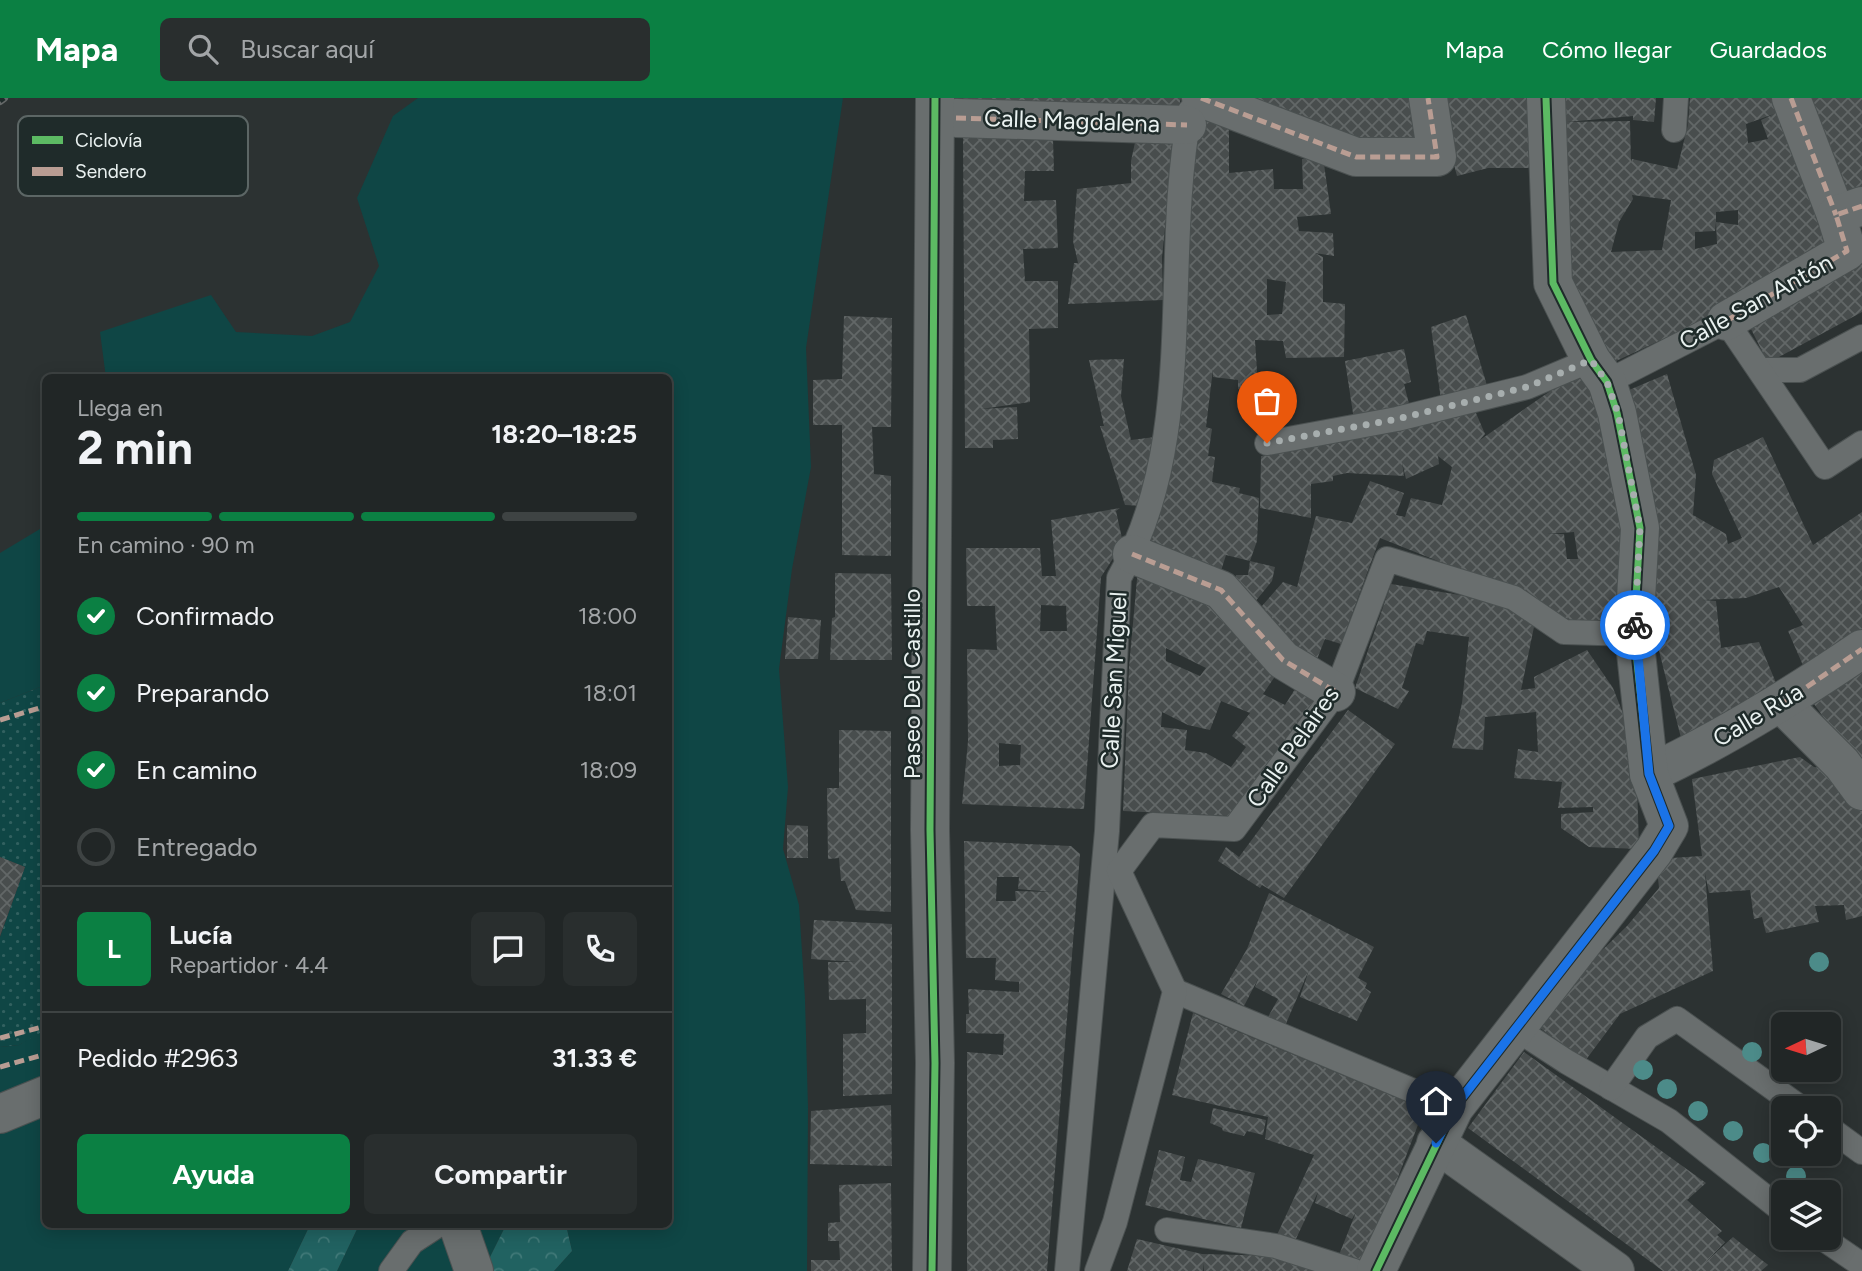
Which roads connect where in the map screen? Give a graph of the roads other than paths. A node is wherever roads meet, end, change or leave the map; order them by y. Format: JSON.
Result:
{"nodes":[{"id":1,"x":1428,"y":98,"type":"edge"},
{"id":2,"x":1546,"y":98,"type":"edge"},
{"id":3,"x":1676,"y":98,"type":"edge"},
{"id":4,"x":1791,"y":98,"type":"edge"},
{"id":5,"x":1194,"y":107,"type":"edge"},
{"id":6,"x":946,"y":108,"type":"edge"},
{"id":7,"x":1674,"y":130,"type":"dead end"},
{"id":8,"x":1849,"y":210,"type":"edge"},
{"id":9,"x":1726,"y":321,"type":"junction"},
{"id":10,"x":1862,"y":337,"type":"edge"},
{"id":11,"x":1762,"y":370,"type":"junction"},
{"id":12,"x":1599,"y":371,"type":"junction"},
{"id":13,"x":1267,"y":443,"type":"dead end"},
{"id":14,"x":1862,"y":443,"type":"edge"},
{"id":15,"x":1132,"y":554,"type":"junction"},
{"id":16,"x":1634,"y":634,"type":"junction"},
{"id":17,"x":1862,"y":649,"type":"edge"},
{"id":18,"x":1336,"y":692,"type":"junction"},
{"id":19,"x":1782,"y":704,"type":"junction"},
{"id":20,"x":1649,"y":774,"type":"junction"},
{"id":21,"x":1862,"y":791,"type":"edge"},
{"id":22,"x":1175,"y":991,"type":"junction"},
{"id":23,"x":1515,"y":1028,"type":"junction"},
{"id":24,"x":1611,"y":1088,"type":"junction"},
{"id":25,"x":1784,"y":1096,"type":"edge"},
{"id":26,"x":42,"y":1097,"type":"edge"},
{"id":27,"x":1454,"y":1108,"type":"junction"},
{"id":28,"x":0,"y":1114,"type":"edge"},
{"id":29,"x":1841,"y":1137,"type":"edge"},
{"id":30,"x":1436,"y":1143,"type":"junction"},
{"id":31,"x":1862,"y":1152,"type":"edge"},
{"id":32,"x":1771,"y":1202,"type":"edge"},
{"id":33,"x":433,"y":1228,"type":"edge"},
{"id":34,"x":459,"y":1228,"type":"edge"},
{"id":35,"x":1167,"y":1230,"type":"dead end"},
{"id":36,"x":1840,"y":1250,"type":"edge"},
{"id":37,"x":1862,"y":1265,"type":"edge"},
{"id":38,"x":391,"y":1271,"type":"edge"},
{"id":39,"x":474,"y":1271,"type":"edge"},
{"id":40,"x":932,"y":1271,"type":"edge"},
{"id":41,"x":1067,"y":1271,"type":"edge"},
{"id":42,"x":1097,"y":1271,"type":"edge"},
{"id":43,"x":1354,"y":1271,"type":"edge"},
{"id":44,"x":1376,"y":1271,"type":"edge"},
{"id":45,"x":1615,"y":1271,"type":"edge"}],
"edges":[{"from":1,"to":5,"type":"street","name":"Calle Magdalena"},
{"from":2,"to":12,"type":"street"},
{"from":3,"to":7,"type":"lane"},
{"from":4,"to":8,"type":"street"},
{"from":5,"to":6,"type":"street","name":"Calle Magdalena"},
{"from":5,"to":15,"type":"lane","name":"Calle San Miguel"},
{"from":6,"to":40,"type":"street","name":"Paseo Del Castillo"},
{"from":8,"to":9,"type":"street","name":"Calle San Antón"},
{"from":9,"to":11,"type":"lane"},
{"from":9,"to":12,"type":"lane","name":"Calle San Antón"},
{"from":10,"to":11,"type":"lane"},
{"from":11,"to":14,"type":"lane"},
{"from":12,"to":13,"type":"lane","name":"Calle San Antón"},
{"from":12,"to":16,"type":"street"},
{"from":15,"to":18,"type":"street"},
{"from":15,"to":41,"type":"lane","name":"Calle San Miguel"},
{"from":16,"to":18,"type":"lane","name":"Calle Pelaires"},
{"from":16,"to":20,"type":"street"},
{"from":17,"to":19,"type":"street","name":"Calle Rúa"},
{"from":18,"to":22,"type":"lane","name":"Calle Pelaires"},
{"from":19,"to":20,"type":"street","name":"Calle Rúa"},
{"from":19,"to":21,"type":"street"},
{"from":20,"to":23,"type":"street"},
{"from":22,"to":27,"type":"lane"},
{"from":22,"to":42,"type":"lane"},
{"from":23,"to":24,"type":"lane"},
{"from":23,"to":27,"type":"street"},
{"from":24,"to":25,"type":"lane"},
{"from":24,"to":32,"type":"lane"},
{"from":26,"to":28,"type":"street"},
{"from":27,"to":30,"type":"street"},
{"from":29,"to":31,"type":"lane"},
{"from":30,"to":44,"type":"street"},
{"from":30,"to":45,"type":"street"},
{"from":33,"to":38,"type":"lane"},
{"from":34,"to":39,"type":"street"},
{"from":35,"to":43,"type":"lane"},
{"from":36,"to":37,"type":"lane"}]}
